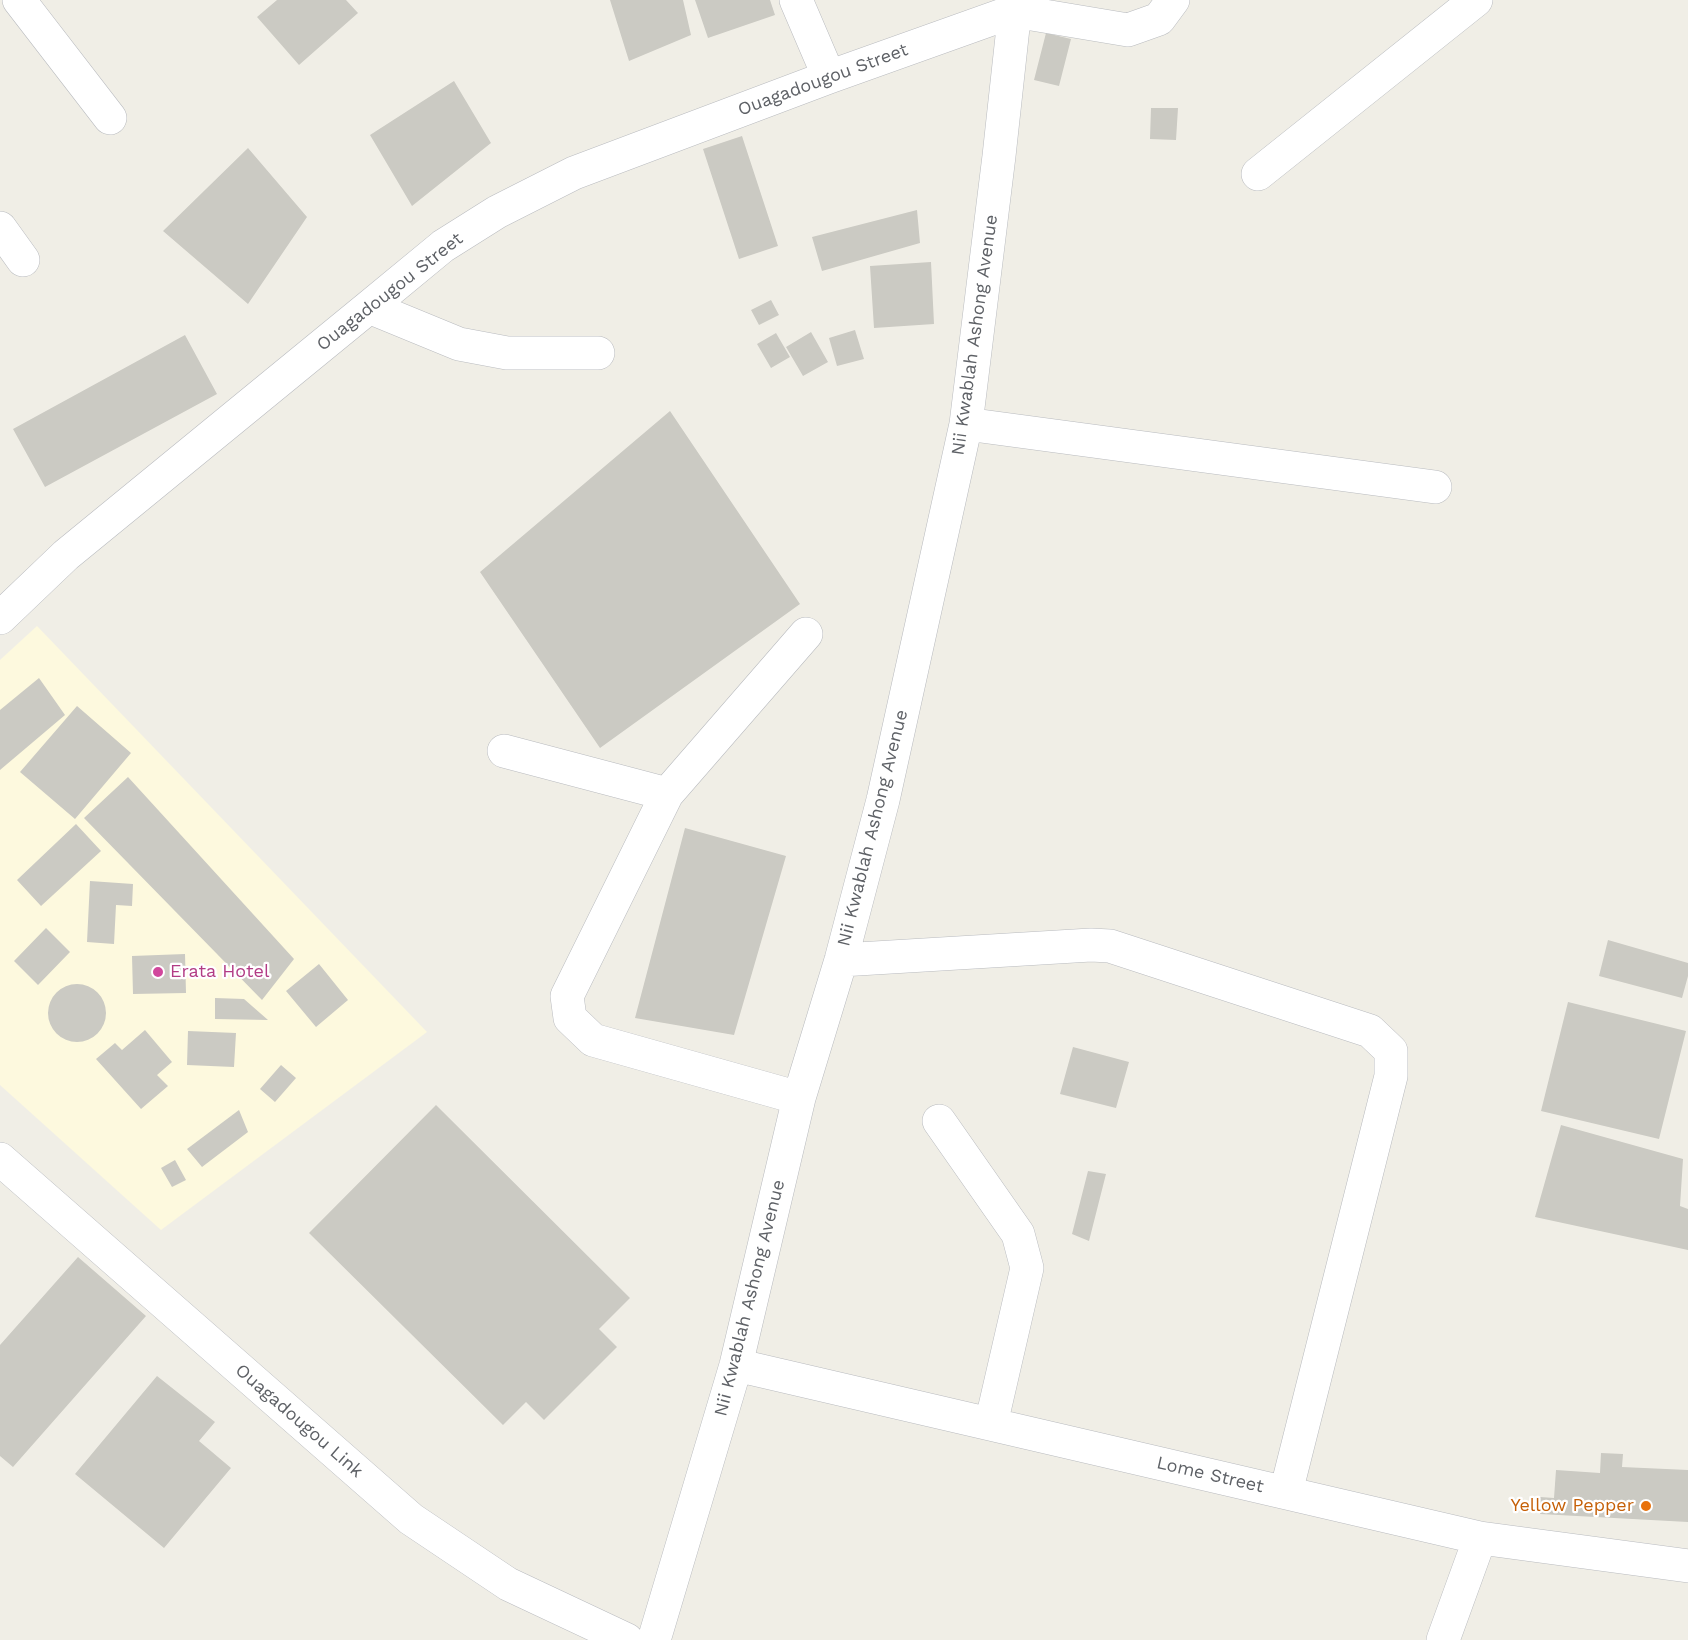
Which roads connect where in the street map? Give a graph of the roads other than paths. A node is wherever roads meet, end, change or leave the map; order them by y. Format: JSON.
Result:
{"nodes":[{"id":1,"x":19,"y":0,"type":"edge"},
{"id":2,"x":796,"y":0,"type":"edge"},
{"id":3,"x":1173,"y":0,"type":"edge"},
{"id":4,"x":1476,"y":0,"type":"edge"},
{"id":5,"x":1015,"y":5,"type":"edge"},
{"id":6,"x":829,"y":77,"type":"junction"},
{"id":7,"x":110,"y":118,"type":"dead end"},
{"id":8,"x":1258,"y":174,"type":"dead end"},
{"id":9,"x":0,"y":228,"type":"edge"},
{"id":10,"x":23,"y":260,"type":"dead end"},
{"id":11,"x":369,"y":307,"type":"junction"},
{"id":12,"x":598,"y":353,"type":"dead end"},
{"id":13,"x":966,"y":424,"type":"junction"},
{"id":14,"x":1435,"y":487,"type":"dead end"},
{"id":15,"x":0,"y":618,"type":"edge"},
{"id":16,"x":806,"y":634,"type":"dead end"},
{"id":17,"x":504,"y":751,"type":"dead end"},
{"id":18,"x":667,"y":794,"type":"junction"},
{"id":19,"x":841,"y":960,"type":"junction"},
{"id":20,"x":799,"y":1098,"type":"junction"},
{"id":21,"x":939,"y":1121,"type":"dead end"},
{"id":22,"x":0,"y":1159,"type":"edge"},
{"id":23,"x":736,"y":1365,"type":"junction"},
{"id":24,"x":991,"y":1424,"type":"junction"},
{"id":25,"x":1286,"y":1492,"type":"junction"},
{"id":26,"x":1480,"y":1538,"type":"junction"},
{"id":27,"x":1688,"y":1566,"type":"edge"},
{"id":28,"x":627,"y":1640,"type":"edge"},
{"id":29,"x":654,"y":1640,"type":"edge"},
{"id":30,"x":1443,"y":1640,"type":"edge"}],
"edges":[{"from":1,"to":7,"type":"street"},
{"from":2,"to":6,"type":"street"},
{"from":3,"to":5,"type":"street"},
{"from":4,"to":8,"type":"street"},
{"from":5,"to":6,"type":"street","name":"Ouagadougou Street"},
{"from":5,"to":13,"type":"street","name":"Nii Kwablah Ashong Avenue"},
{"from":6,"to":11,"type":"street","name":"Ouagadougou Street"},
{"from":9,"to":10,"type":"street"},
{"from":11,"to":12,"type":"street"},
{"from":11,"to":15,"type":"street","name":"Ouagadougou Street"},
{"from":13,"to":14,"type":"street"},
{"from":13,"to":19,"type":"street","name":"Nii Kwablah Ashong Avenue"},
{"from":16,"to":18,"type":"street"},
{"from":17,"to":18,"type":"street"},
{"from":18,"to":20,"type":"street"},
{"from":19,"to":20,"type":"street","name":"Nii Kwablah Ashong Avenue"},
{"from":19,"to":25,"type":"street"},
{"from":20,"to":23,"type":"street","name":"Nii Kwablah Ashong Avenue"},
{"from":21,"to":24,"type":"street"},
{"from":22,"to":28,"type":"street","name":"Ouagadougou Link"},
{"from":23,"to":24,"type":"street","name":"Lome Street"},
{"from":23,"to":29,"type":"street","name":"Nii Kwablah Ashong Avenue"},
{"from":24,"to":25,"type":"street","name":"Lome Street"},
{"from":25,"to":26,"type":"street","name":"Lome Street"},
{"from":26,"to":27,"type":"street","name":"Lome Street"},
{"from":26,"to":30,"type":"street"}]}
